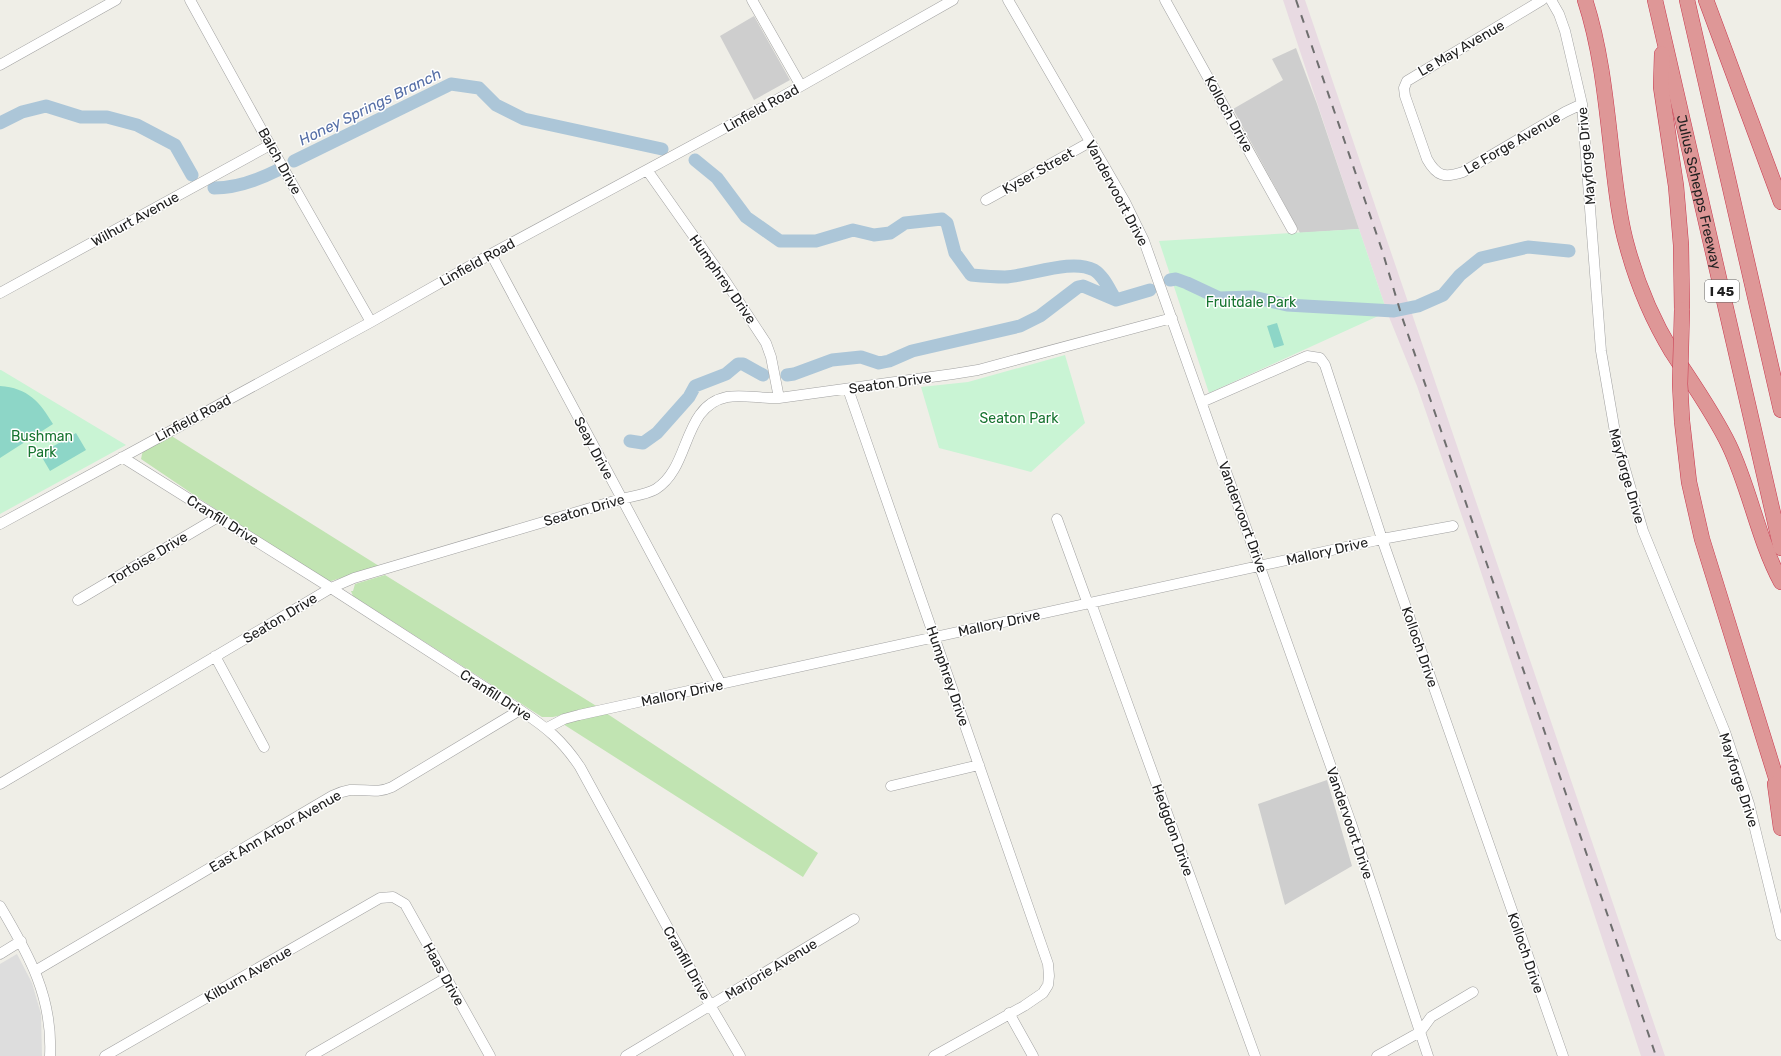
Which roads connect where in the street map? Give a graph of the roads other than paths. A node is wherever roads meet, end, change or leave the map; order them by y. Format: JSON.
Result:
{"nodes":[{"id":1,"x":116,"y":0,"type":"edge"},
{"id":2,"x":190,"y":0,"type":"edge"},
{"id":3,"x":752,"y":0,"type":"edge"},
{"id":4,"x":953,"y":0,"type":"edge"},
{"id":5,"x":1008,"y":0,"type":"edge"},
{"id":6,"x":1165,"y":0,"type":"edge"},
{"id":7,"x":1542,"y":0,"type":"edge"},
{"id":8,"x":1552,"y":0,"type":"edge"},
{"id":9,"x":1585,"y":0,"type":"edge"},
{"id":10,"x":1655,"y":0,"type":"edge"},
{"id":11,"x":1687,"y":0,"type":"edge"},
{"id":12,"x":1706,"y":0,"type":"edge"},
{"id":13,"x":1663,"y":34,"type":"junction"},
{"id":14,"x":0,"y":65,"type":"edge"},
{"id":15,"x":801,"y":86,"type":"junction"},
{"id":16,"x":1582,"y":104,"type":"junction"},
{"id":17,"x":1418,"y":134,"type":"joint"},
{"id":18,"x":1090,"y":142,"type":"junction"},
{"id":19,"x":270,"y":145,"type":"junction"},
{"id":20,"x":647,"y":170,"type":"junction"},
{"id":21,"x":986,"y":200,"type":"dead end"},
{"id":22,"x":1781,"y":202,"type":"edge"},
{"id":23,"x":1292,"y":229,"type":"dead end"},
{"id":24,"x":491,"y":254,"type":"junction"},
{"id":25,"x":0,"y":293,"type":"edge"},
{"id":26,"x":1172,"y":318,"type":"junction"},
{"id":27,"x":371,"y":322,"type":"junction"},
{"id":28,"x":848,"y":389,"type":"junction"},
{"id":29,"x":779,"y":398,"type":"junction"},
{"id":30,"x":1202,"y":402,"type":"junction"},
{"id":31,"x":1781,"y":410,"type":"edge"},
{"id":32,"x":122,"y":457,"type":"junction"},
{"id":33,"x":621,"y":499,"type":"junction"},
{"id":34,"x":218,"y":517,"type":"junction"},
{"id":35,"x":1057,"y":519,"type":"dead end"},
{"id":36,"x":0,"y":524,"type":"edge"},
{"id":37,"x":1453,"y":526,"type":"dead end"},
{"id":38,"x":1382,"y":539,"type":"junction"},
{"id":39,"x":1781,"y":548,"type":"edge"},
{"id":40,"x":1261,"y":566,"type":"junction"},
{"id":41,"x":1781,"y":582,"type":"edge"},
{"id":42,"x":332,"y":588,"type":"junction"},
{"id":43,"x":78,"y":600,"type":"dead end"},
{"id":44,"x":1089,"y":604,"type":"junction"},
{"id":45,"x":934,"y":637,"type":"junction"},
{"id":46,"x":215,"y":656,"type":"junction"},
{"id":47,"x":721,"y":684,"type":"junction"},
{"id":48,"x":520,"y":710,"type":"junction"},
{"id":49,"x":547,"y":728,"type":"junction"},
{"id":50,"x":264,"y":747,"type":"dead end"},
{"id":51,"x":979,"y":765,"type":"junction"},
{"id":52,"x":1773,"y":767,"type":"junction"},
{"id":53,"x":0,"y":784,"type":"edge"},
{"id":54,"x":891,"y":786,"type":"dead end"},
{"id":55,"x":1781,"y":794,"type":"edge"},
{"id":56,"x":1781,"y":828,"type":"edge"},
{"id":57,"x":393,"y":897,"type":"joint"},
{"id":58,"x":0,"y":906,"type":"edge"},
{"id":59,"x":854,"y":919,"type":"dead end"},
{"id":60,"x":1781,"y":936,"type":"edge"},
{"id":61,"x":21,"y":942,"type":"junction"},
{"id":62,"x":0,"y":954,"type":"edge"},
{"id":63,"x":35,"y":971,"type":"junction"},
{"id":64,"x":446,"y":978,"type":"junction"},
{"id":65,"x":1473,"y":992,"type":"dead end"},
{"id":66,"x":710,"y":1005,"type":"junction"},
{"id":67,"x":1009,"y":1014,"type":"junction"},
{"id":68,"x":1420,"y":1032,"type":"junction"},
{"id":69,"x":50,"y":1056,"type":"edge"},
{"id":70,"x":105,"y":1056,"type":"edge"},
{"id":71,"x":311,"y":1056,"type":"edge"},
{"id":72,"x":490,"y":1056,"type":"edge"},
{"id":73,"x":626,"y":1056,"type":"edge"},
{"id":74,"x":740,"y":1056,"type":"edge"},
{"id":75,"x":934,"y":1056,"type":"edge"},
{"id":76,"x":1033,"y":1056,"type":"edge"},
{"id":77,"x":1255,"y":1056,"type":"edge"},
{"id":78,"x":1377,"y":1056,"type":"edge"},
{"id":79,"x":1428,"y":1056,"type":"edge"},
{"id":80,"x":1562,"y":1056,"type":"edge"}],
"edges":[{"from":1,"to":14,"type":"street"},
{"from":2,"to":19,"type":"street","name":"Balch Drive"},
{"from":3,"to":15,"type":"street"},
{"from":4,"to":15,"type":"street","name":"Linfield Road"},
{"from":5,"to":18,"type":"street","name":"Vandervoort Drive"},
{"from":6,"to":23,"type":"street","name":"Kolloch Drive"},
{"from":7,"to":17,"type":"street","name":"Le May Avenue"},
{"from":8,"to":16,"type":"street","name":"Mayforge Drive"},
{"from":9,"to":41,"type":"highway"},
{"from":10,"to":13,"type":"highway","name":"Julius Schepps Freeway","number":"I 45"},
{"from":11,"to":31,"type":"highway","number":"I 45"},
{"from":12,"to":22,"type":"highway"},
{"from":13,"to":39,"type":"highway","name":"Julius Schepps Freeway","number":"I 45"},
{"from":13,"to":52,"type":"highway","bridge":true},
{"from":15,"to":20,"type":"street","name":"Linfield Road"},
{"from":16,"to":17,"type":"street","name":"Le Forge Avenue"},
{"from":16,"to":60,"type":"street","name":"Mayforge Drive"},
{"from":18,"to":21,"type":"street","name":"Kyser Street"},
{"from":18,"to":26,"type":"street","name":"Vandervoort Drive"},
{"from":19,"to":25,"type":"street","name":"Wilhurt Avenue"},
{"from":19,"to":27,"type":"street","name":"Balch Drive"},
{"from":20,"to":24,"type":"street","name":"Linfield Road"},
{"from":20,"to":29,"type":"street","name":"Humphrey Drive"},
{"from":24,"to":27,"type":"street","name":"Linfield Road"},
{"from":24,"to":33,"type":"street","name":"Seay Drive"},
{"from":26,"to":28,"type":"street","name":"Seaton Drive"},
{"from":26,"to":30,"type":"street","name":"Vandervoort Drive"},
{"from":27,"to":32,"type":"street","name":"Linfield Road"},
{"from":28,"to":29,"type":"street","name":"Seaton Drive"},
{"from":28,"to":45,"type":"street","name":"Humphrey Drive"},
{"from":29,"to":33,"type":"street","name":"Seaton Drive"},
{"from":30,"to":38,"type":"street","name":"Kolloch Drive"},
{"from":30,"to":40,"type":"street","name":"Vandervoort Drive"},
{"from":32,"to":34,"type":"street","name":"Cranfill Drive"},
{"from":32,"to":36,"type":"street","name":"Linfield Road"},
{"from":33,"to":42,"type":"street","name":"Seaton Drive"},
{"from":33,"to":47,"type":"street","name":"Seay Drive"},
{"from":34,"to":42,"type":"street","name":"Cranfill Drive"},
{"from":34,"to":43,"type":"street","name":"Tortoise Drive"},
{"from":35,"to":44,"type":"street","name":"Hedgdon Drive"},
{"from":37,"to":38,"type":"street","name":"Mallory Drive"},
{"from":38,"to":40,"type":"street","name":"Mallory Drive"},
{"from":38,"to":80,"type":"street","name":"Kolloch Drive"},
{"from":40,"to":44,"type":"street","name":"Mallory Drive"},
{"from":40,"to":68,"type":"street","name":"Vandervoort Drive"},
{"from":42,"to":46,"type":"street","name":"Seaton Drive"},
{"from":42,"to":48,"type":"street","name":"Cranfill Drive"},
{"from":44,"to":45,"type":"street","name":"Mallory Drive"},
{"from":44,"to":77,"type":"street","name":"Hedgdon Drive"},
{"from":45,"to":47,"type":"street","name":"Mallory Drive"},
{"from":45,"to":51,"type":"street","name":"Humphrey Drive"},
{"from":46,"to":50,"type":"street"},
{"from":46,"to":53,"type":"street","name":"Seaton Drive"},
{"from":47,"to":49,"type":"street","name":"Mallory Drive"},
{"from":48,"to":49,"type":"street","name":"Cranfill Drive"},
{"from":48,"to":63,"type":"street","name":"East Ann Arbor Avenue"},
{"from":49,"to":66,"type":"street","name":"Cranfill Drive"},
{"from":51,"to":54,"type":"street"},
{"from":51,"to":67,"type":"street","name":"Humphrey Drive"},
{"from":52,"to":55,"type":"highway"},
{"from":52,"to":56,"type":"highway"},
{"from":57,"to":64,"type":"street","name":"Haas Drive"},
{"from":57,"to":70,"type":"street","name":"Kilburn Avenue"},
{"from":58,"to":61,"type":"street"},
{"from":59,"to":66,"type":"street","name":"Marjorie Avenue"},
{"from":61,"to":62,"type":"street"},
{"from":61,"to":63,"type":"street"},
{"from":63,"to":69,"type":"street"},
{"from":64,"to":71,"type":"street"},
{"from":64,"to":72,"type":"street","name":"Haas Drive"},
{"from":65,"to":68,"type":"street"},
{"from":66,"to":73,"type":"street","name":"Marjorie Avenue"},
{"from":66,"to":74,"type":"street","name":"Cranfill Drive"},
{"from":67,"to":75,"type":"street","name":"Humphrey Drive"},
{"from":67,"to":76,"type":"street"},
{"from":68,"to":78,"type":"street"},
{"from":68,"to":79,"type":"street","name":"Vandervoort Drive"}]}
